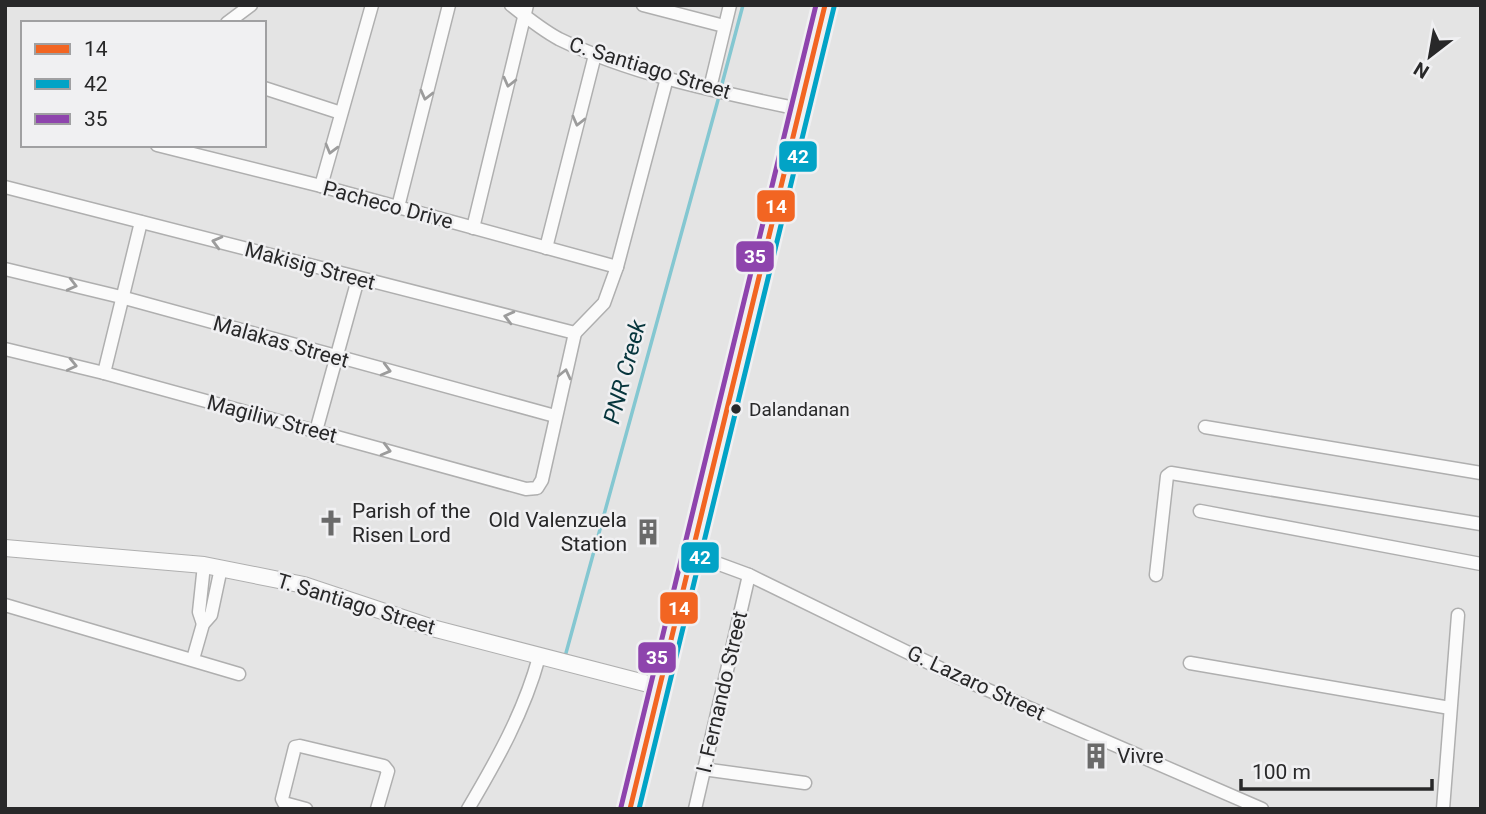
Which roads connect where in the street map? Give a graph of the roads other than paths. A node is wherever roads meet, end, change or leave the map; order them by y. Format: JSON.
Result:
{"nodes":[{"id":1,"x":251,"y":5,"type":"edge"},
{"id":2,"x":372,"y":5,"type":"edge"},
{"id":3,"x":449,"y":5,"type":"edge"},
{"id":4,"x":511,"y":5,"type":"edge"},
{"id":5,"x":643,"y":5,"type":"edge"},
{"id":6,"x":730,"y":5,"type":"edge"},
{"id":7,"x":825,"y":5,"type":"edge"},
{"id":8,"x":526,"y":10,"type":"edge"},
{"id":9,"x":230,"y":21,"type":"edge"},
{"id":10,"x":724,"y":26,"type":"junction"},
{"id":11,"x":595,"y":55,"type":"junction"},
{"id":12,"x":667,"y":78,"type":"junction"},
{"id":13,"x":709,"y":88,"type":"junction"},
{"id":14,"x":266,"y":89,"type":"edge"},
{"id":15,"x":799,"y":109,"type":"junction"},
{"id":16,"x":341,"y":113,"type":"junction"},
{"id":17,"x":165,"y":147,"type":"edge"},
{"id":18,"x":321,"y":186,"type":"junction"},
{"id":19,"x":5,"y":187,"type":"edge"},
{"id":20,"x":398,"y":207,"type":"junction"},
{"id":21,"x":141,"y":222,"type":"junction"},
{"id":22,"x":473,"y":228,"type":"junction"},
{"id":23,"x":546,"y":248,"type":"junction"},
{"id":24,"x":617,"y":267,"type":"junction"},
{"id":25,"x":5,"y":268,"type":"edge"},
{"id":26,"x":358,"y":279,"type":"junction"},
{"id":27,"x":121,"y":297,"type":"junction"},
{"id":28,"x":575,"y":333,"type":"junction"},
{"id":29,"x":5,"y":349,"type":"edge"},
{"id":30,"x":336,"y":357,"type":"junction"},
{"id":31,"x":104,"y":373,"type":"junction"},
{"id":32,"x":555,"y":416,"type":"junction"},
{"id":33,"x":1205,"y":427,"type":"dead end"},
{"id":34,"x":316,"y":431,"type":"junction"},
{"id":35,"x":1481,"y":473,"type":"edge"},
{"id":36,"x":1200,"y":511,"type":"dead end"},
{"id":37,"x":1481,"y":524,"type":"edge"},
{"id":38,"x":5,"y":548,"type":"edge"},
{"id":39,"x":692,"y":554,"type":"junction"},
{"id":40,"x":1481,"y":564,"type":"edge"},
{"id":41,"x":204,"y":565,"type":"junction"},
{"id":42,"x":221,"y":568,"type":"junction"},
{"id":43,"x":749,"y":575,"type":"junction"},
{"id":44,"x":1156,"y":575,"type":"dead end"},
{"id":45,"x":5,"y":604,"type":"edge"},
{"id":46,"x":1458,"y":615,"type":"dead end"},
{"id":47,"x":203,"y":625,"type":"junction"},
{"id":48,"x":539,"y":657,"type":"junction"},
{"id":49,"x":193,"y":659,"type":"junction"},
{"id":50,"x":1190,"y":663,"type":"dead end"},
{"id":51,"x":239,"y":674,"type":"dead end"},
{"id":52,"x":660,"y":687,"type":"junction"},
{"id":53,"x":1450,"y":709,"type":"junction"},
{"id":54,"x":703,"y":769,"type":"junction"},
{"id":55,"x":805,"y":783,"type":"dead end"},
{"id":56,"x":306,"y":809,"type":"edge"},
{"id":57,"x":377,"y":809,"type":"edge"},
{"id":58,"x":468,"y":809,"type":"edge"},
{"id":59,"x":630,"y":809,"type":"edge"},
{"id":60,"x":695,"y":809,"type":"edge"},
{"id":61,"x":1262,"y":809,"type":"edge"},
{"id":62,"x":1443,"y":809,"type":"edge"}],
"edges":[{"from":1,"to":9,"type":"street"},
{"from":2,"to":16,"type":"street"},
{"from":3,"to":20,"type":"street","one_way":true},
{"from":4,"to":8,"type":"street","name":"C. Santiago Street"},
{"from":5,"to":10,"type":"street"},
{"from":6,"to":10,"type":"street"},
{"from":7,"to":15,"type":"highway"},
{"from":8,"to":11,"type":"street","name":"C. Santiago Street"},
{"from":8,"to":22,"type":"street","one_way":true},
{"from":10,"to":13,"type":"street"},
{"from":11,"to":12,"type":"street","name":"C. Santiago Street"},
{"from":11,"to":23,"type":"street","one_way":true},
{"from":12,"to":13,"type":"street","name":"C. Santiago Street"},
{"from":12,"to":24,"type":"street"},
{"from":13,"to":15,"type":"street","name":"C. Santiago Street"},
{"from":14,"to":16,"type":"street"},
{"from":15,"to":39,"type":"highway"},
{"from":16,"to":18,"type":"street","one_way":true},
{"from":17,"to":18,"type":"street","name":"Pacheco Drive"},
{"from":18,"to":20,"type":"street","name":"Pacheco Drive"},
{"from":19,"to":21,"type":"street","name":"Makisig Street"},
{"from":20,"to":22,"type":"street","name":"Pacheco Drive"},
{"from":26,"to":21,"type":"street","name":"Makisig Street","one_way":true},
{"from":21,"to":27,"type":"street"},
{"from":22,"to":23,"type":"street","name":"Pacheco Drive"},
{"from":23,"to":24,"type":"street","name":"Pacheco Drive"},
{"from":24,"to":28,"type":"street"},
{"from":25,"to":27,"type":"street","name":"Malakas Street","one_way":true},
{"from":28,"to":26,"type":"street","name":"Makisig Street","one_way":true},
{"from":26,"to":30,"type":"street"},
{"from":27,"to":30,"type":"street","name":"Malakas Street"},
{"from":27,"to":31,"type":"street"},
{"from":32,"to":28,"type":"street","one_way":true},
{"from":29,"to":31,"type":"street","name":"Magiliw Street","one_way":true},
{"from":30,"to":32,"type":"street","name":"Malakas Street","one_way":true},
{"from":30,"to":34,"type":"street"},
{"from":31,"to":34,"type":"street","name":"Magiliw Street"},
{"from":34,"to":32,"type":"street","name":"Magiliw Street","one_way":true},
{"from":33,"to":35,"type":"street"},
{"from":36,"to":40,"type":"street"},
{"from":37,"to":44,"type":"street"},
{"from":38,"to":41,"type":"main road","name":"T. Santiago Street"},
{"from":39,"to":43,"type":"street","name":"G. Lazaro Street"},
{"from":39,"to":52,"type":"highway"},
{"from":41,"to":42,"type":"main road","name":"T. Santiago Street"},
{"from":41,"to":47,"type":"street"},
{"from":42,"to":47,"type":"street"},
{"from":42,"to":48,"type":"main road","name":"T. Santiago Street"},
{"from":43,"to":54,"type":"street","name":"I. Fernando Street"},
{"from":43,"to":61,"type":"street","name":"G. Lazaro Street"},
{"from":45,"to":49,"type":"street"},
{"from":46,"to":53,"type":"street"},
{"from":47,"to":49,"type":"street"},
{"from":48,"to":52,"type":"main road","name":"T. Santiago Street"},
{"from":48,"to":58,"type":"street"},
{"from":49,"to":51,"type":"street"},
{"from":50,"to":53,"type":"street"},
{"from":52,"to":59,"type":"highway"},
{"from":53,"to":62,"type":"street"},
{"from":54,"to":55,"type":"street"},
{"from":54,"to":60,"type":"street","name":"I. Fernando Street"},
{"from":56,"to":57,"type":"street"}]}
